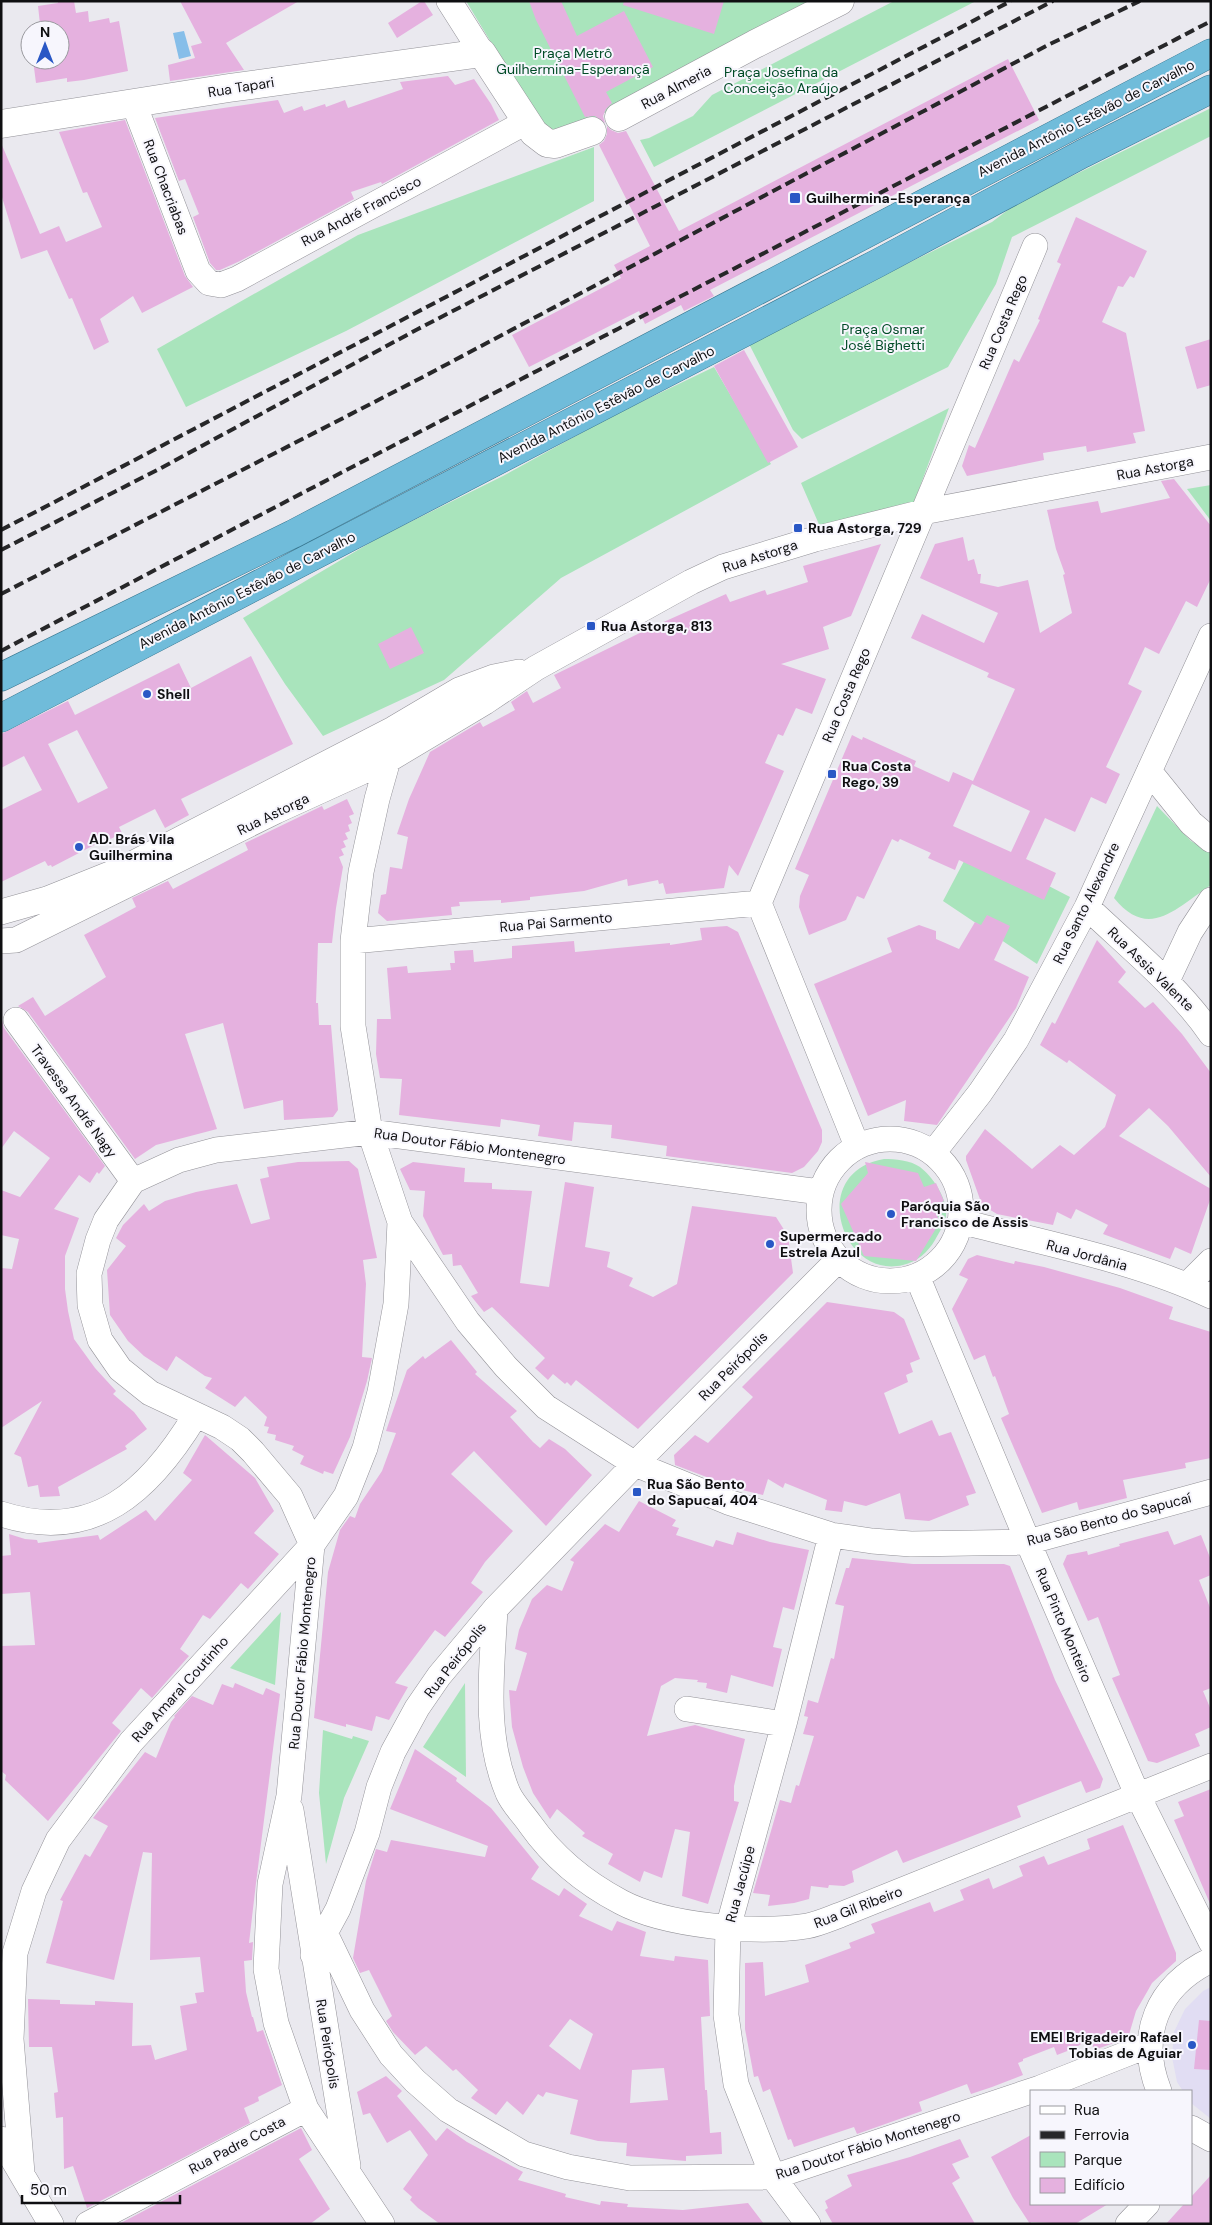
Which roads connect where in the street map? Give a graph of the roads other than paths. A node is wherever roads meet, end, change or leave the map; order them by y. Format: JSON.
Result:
{"nodes":[{"id":1,"x":449,"y":1,"type":"edge"},
{"id":2,"x":840,"y":1,"type":"edge"},
{"id":3,"x":482,"y":52,"type":"junction"},
{"id":4,"x":1211,"y":53,"type":"edge"},
{"id":5,"x":1211,"y":89,"type":"edge"},
{"id":6,"x":134,"y":104,"type":"junction"},
{"id":7,"x":619,"y":117,"type":"dead end"},
{"id":8,"x":526,"y":122,"type":"junction"},
{"id":9,"x":1,"y":124,"type":"edge"},
{"id":10,"x":592,"y":130,"type":"dead end"},
{"id":11,"x":1035,"y":246,"type":"dead end"},
{"id":12,"x":198,"y":270,"type":"joint"},
{"id":13,"x":1211,"y":457,"type":"edge"},
{"id":14,"x":923,"y":512,"type":"junction"},
{"id":15,"x":1211,"y":636,"type":"edge"},
{"id":16,"x":536,"y":668,"type":"junction"},
{"id":17,"x":1,"y":677,"type":"edge"},
{"id":18,"x":1,"y":718,"type":"edge"},
{"id":19,"x":393,"y":729,"type":"junction"},
{"id":20,"x":388,"y":760,"type":"junction"},
{"id":21,"x":1148,"y":771,"type":"junction"},
{"id":22,"x":1211,"y":840,"type":"edge"},
{"id":23,"x":1211,"y":900,"type":"edge"},
{"id":24,"x":759,"y":903,"type":"junction"},
{"id":25,"x":1087,"y":907,"type":"junction"},
{"id":26,"x":1,"y":912,"type":"edge"},
{"id":27,"x":353,"y":941,"type":"junction"},
{"id":28,"x":6,"y":944,"type":"edge"},
{"id":29,"x":1167,"y":981,"type":"junction"},
{"id":30,"x":16,"y":1020,"type":"dead end"},
{"id":31,"x":1211,"y":1034,"type":"edge"},
{"id":32,"x":370,"y":1132,"type":"junction"},
{"id":33,"x":857,"y":1146,"type":"junction"},
{"id":34,"x":933,"y":1153,"type":"junction"},
{"id":35,"x":133,"y":1181,"type":"junction"},
{"id":36,"x":820,"y":1192,"type":"junction"},
{"id":37,"x":960,"y":1221,"type":"junction"},
{"id":38,"x":400,"y":1222,"type":"junction"},
{"id":39,"x":838,"y":1260,"type":"junction"},
{"id":40,"x":1211,"y":1261,"type":"edge"},
{"id":41,"x":917,"y":1276,"type":"junction"},
{"id":42,"x":1187,"y":1285,"type":"junction"},
{"id":43,"x":1211,"y":1296,"type":"edge"},
{"id":44,"x":195,"y":1416,"type":"junction"},
{"id":45,"x":635,"y":1464,"type":"junction"},
{"id":46,"x":1211,"y":1492,"type":"edge"},
{"id":47,"x":1,"y":1514,"type":"edge"},
{"id":48,"x":831,"y":1535,"type":"junction"},
{"id":49,"x":1028,"y":1542,"type":"junction"},
{"id":50,"x":312,"y":1545,"type":"junction"},
{"id":51,"x":496,"y":1609,"type":"junction"},
{"id":52,"x":688,"y":1709,"type":"dead end"},
{"id":53,"x":784,"y":1724,"type":"junction"},
{"id":54,"x":1211,"y":1766,"type":"edge"},
{"id":55,"x":1137,"y":1794,"type":"junction"},
{"id":56,"x":289,"y":1796,"type":"junction"},
{"id":57,"x":728,"y":1928,"type":"junction"},
{"id":58,"x":325,"y":1933,"type":"junction"},
{"id":59,"x":1211,"y":1942,"type":"edge"},
{"id":60,"x":313,"y":1955,"type":"junction"},
{"id":61,"x":1211,"y":1960,"type":"edge"},
{"id":62,"x":1149,"y":2045,"type":"junction"},
{"id":63,"x":1034,"y":2090,"type":"edge"},
{"id":64,"x":1159,"y":2090,"type":"edge"},
{"id":65,"x":1030,"y":2091,"type":"edge"},
{"id":66,"x":306,"y":2109,"type":"junction"},
{"id":67,"x":1,"y":2140,"type":"edge"},
{"id":68,"x":22,"y":2173,"type":"junction"},
{"id":69,"x":350,"y":2176,"type":"junction"},
{"id":70,"x":772,"y":2177,"type":"junction"},
{"id":71,"x":1146,"y":2205,"type":"edge"},
{"id":72,"x":51,"y":2224,"type":"edge"},
{"id":73,"x":88,"y":2224,"type":"edge"},
{"id":74,"x":382,"y":2224,"type":"edge"},
{"id":75,"x":808,"y":2224,"type":"edge"},
{"id":76,"x":1128,"y":2224,"type":"edge"}],
"edges":[{"from":1,"to":3,"type":"street"},
{"from":2,"to":7,"type":"street","name":"Rua Almeria"},
{"from":3,"to":6,"type":"street","name":"Rua Tapari"},
{"from":3,"to":8,"type":"street"},
{"from":4,"to":17,"type":"highway","name":"Avenida Antônio Estêvão de Carvalho"},
{"from":5,"to":18,"type":"highway","name":"Avenida Antônio Estêvão de Carvalho"},
{"from":6,"to":9,"type":"street","name":"Rua Tapari"},
{"from":6,"to":12,"type":"street","name":"Rua Chacriabas"},
{"from":8,"to":10,"type":"street"},
{"from":8,"to":12,"type":"street","name":"Rua André Francisco"},
{"from":11,"to":14,"type":"street","name":"Rua Costa Rego"},
{"from":13,"to":14,"type":"street","name":"Rua Astorga"},
{"from":14,"to":16,"type":"street","name":"Rua Astorga"},
{"from":14,"to":24,"type":"street","name":"Rua Costa Rego"},
{"from":15,"to":21,"type":"street","name":"Rua Santo Alexandre"},
{"from":16,"to":19,"type":"street","name":"Rua Astorga"},
{"from":16,"to":20,"type":"street","name":"Rua Astorga"},
{"from":19,"to":20,"type":"street","name":"Rua São Bento do Sapucaí"},
{"from":19,"to":26,"type":"street","name":"Rua Astorga"},
{"from":20,"to":27,"type":"street","name":"Rua São Bento do Sapucaí"},
{"from":20,"to":28,"type":"street","name":"Rua Astorga"},
{"from":21,"to":22,"type":"street"},
{"from":21,"to":25,"type":"street","name":"Rua Santo Alexandre"},
{"from":23,"to":29,"type":"street"},
{"from":24,"to":27,"type":"street","name":"Rua Pai Sarmento"},
{"from":24,"to":33,"type":"street"},
{"from":25,"to":29,"type":"street","name":"Rua Assis Valente"},
{"from":25,"to":34,"type":"street","name":"Rua Santo Alexandre"},
{"from":27,"to":32,"type":"street","name":"Rua São Bento do Sapucaí"},
{"from":29,"to":31,"type":"street","name":"Rua Assis Valente"},
{"from":30,"to":35,"type":"street","name":"Travessa André Nagy"},
{"from":32,"to":35,"type":"street","name":"Rua Doutor Fábio Montenegro"},
{"from":32,"to":36,"type":"street","name":"Rua Doutor Fábio Montenegro"},
{"from":32,"to":38,"type":"street","name":"Rua São Bento do Sapucaí"},
{"from":33,"to":34,"type":"street"},
{"from":33,"to":36,"type":"street"},
{"from":34,"to":37,"type":"street"},
{"from":35,"to":44,"type":"street","name":"Rua Doutor Fábio Montenegro"},
{"from":36,"to":39,"type":"street"},
{"from":37,"to":41,"type":"street"},
{"from":37,"to":42,"type":"street","name":"Rua Jordânia"},
{"from":38,"to":45,"type":"street","name":"Rua São Bento do Sapucaí"},
{"from":38,"to":50,"type":"street","name":"Rua Amaral Coutinho"},
{"from":39,"to":41,"type":"street"},
{"from":39,"to":45,"type":"street","name":"Rua Peirópolis"},
{"from":40,"to":42,"type":"street"},
{"from":41,"to":49,"type":"street","name":"Rua Pinto Monteiro"},
{"from":42,"to":43,"type":"street","name":"Rua Jordânia"},
{"from":44,"to":47,"type":"street"},
{"from":44,"to":50,"type":"street","name":"Rua Doutor Fábio Montenegro"},
{"from":45,"to":48,"type":"street","name":"Rua São Bento do Sapucaí"},
{"from":45,"to":51,"type":"street","name":"Rua Peirópolis"},
{"from":46,"to":49,"type":"street","name":"Rua São Bento do Sapucaí"},
{"from":48,"to":49,"type":"street","name":"Rua São Bento do Sapucaí"},
{"from":48,"to":53,"type":"street","name":"Rua Jacúipe"},
{"from":49,"to":55,"type":"street","name":"Rua Pinto Monteiro"},
{"from":50,"to":56,"type":"street","name":"Rua Doutor Fábio Montenegro"},
{"from":50,"to":68,"type":"street","name":"Rua Amaral Coutinho"},
{"from":51,"to":57,"type":"street","name":"Rua Gil Ribeiro"},
{"from":51,"to":58,"type":"street","name":"Rua Peirópolis"},
{"from":52,"to":53,"type":"street"},
{"from":53,"to":57,"type":"street","name":"Rua Jacúipe"},
{"from":54,"to":55,"type":"street","name":"Rua Gil Ribeiro"},
{"from":55,"to":57,"type":"street","name":"Rua Gil Ribeiro"},
{"from":55,"to":59,"type":"street","name":"Rua Pinto Monteiro"},
{"from":56,"to":60,"type":"street","name":"Rua Doutor Fábio Montenegro"},
{"from":56,"to":66,"type":"street","name":"Rua Doutor Fábio Montenegro"},
{"from":57,"to":70,"type":"street","name":"Rua Jacúipe"},
{"from":58,"to":60,"type":"street","name":"Rua Peirópolis"},
{"from":58,"to":70,"type":"street","name":"Rua Doutor Fábio Montenegro"},
{"from":60,"to":69,"type":"street","name":"Rua Peirópolis"},
{"from":61,"to":62,"type":"street"},
{"from":62,"to":63,"type":"street","name":"Rua Doutor Fábio Montenegro"},
{"from":62,"to":64,"type":"street"},
{"from":65,"to":70,"type":"street","name":"Rua Doutor Fábio Montenegro"},
{"from":66,"to":69,"type":"street","name":"Rua Peirópolis"},
{"from":66,"to":73,"type":"street","name":"Rua Padre Costa"},
{"from":67,"to":68,"type":"street"},
{"from":68,"to":72,"type":"street"},
{"from":69,"to":74,"type":"street","name":"Rua Peirópolis"},
{"from":70,"to":75,"type":"street","name":"Rua Jacúipe"},
{"from":71,"to":76,"type":"street"}]}
